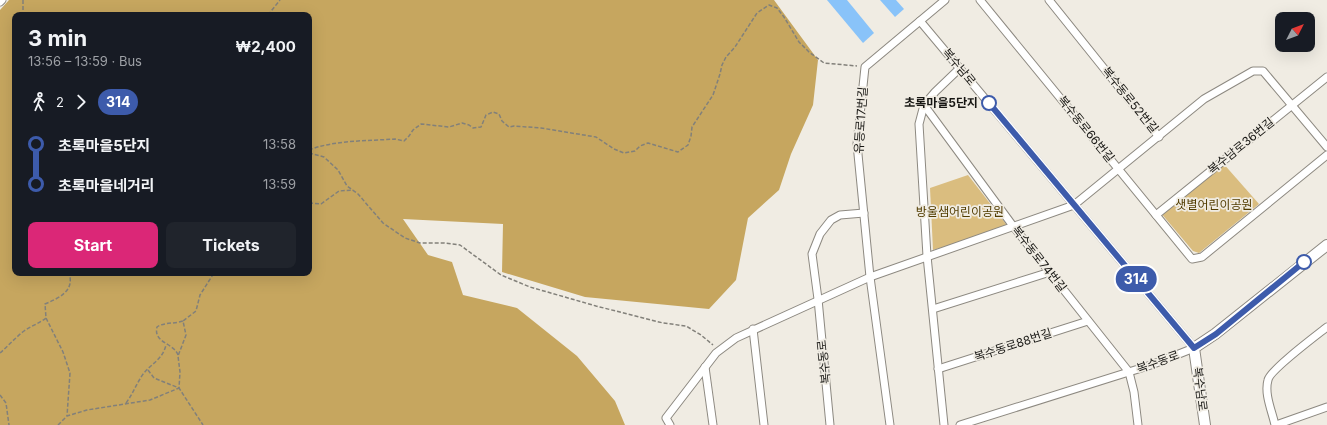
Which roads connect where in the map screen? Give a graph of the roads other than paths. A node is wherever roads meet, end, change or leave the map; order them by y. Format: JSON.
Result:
{"nodes":[{"id":1,"x":2,"y":0,"type":"edge"},
{"id":2,"x":945,"y":0,"type":"edge"},
{"id":3,"x":980,"y":0,"type":"edge"},
{"id":4,"x":1050,"y":0,"type":"edge"},
{"id":5,"x":0,"y":2,"type":"edge"},
{"id":6,"x":920,"y":21,"type":"junction"},
{"id":7,"x":960,"y":68,"type":"junction"},
{"id":8,"x":1327,"y":77,"type":"edge"},
{"id":9,"x":924,"y":105,"type":"junction"},
{"id":10,"x":1292,"y":105,"type":"junction"},
{"id":11,"x":1159,"y":137,"type":"junction"},
{"id":12,"x":1327,"y":147,"type":"edge"},
{"id":13,"x":1327,"y":155,"type":"edge"},
{"id":14,"x":1118,"y":169,"type":"junction"},
{"id":15,"x":1074,"y":205,"type":"junction"},
{"id":16,"x":864,"y":213,"type":"junction"},
{"id":17,"x":1156,"y":215,"type":"junction"},
{"id":18,"x":1013,"y":226,"type":"junction"},
{"id":19,"x":1327,"y":244,"type":"edge"},
{"id":20,"x":928,"y":256,"type":"junction"},
{"id":21,"x":1050,"y":272,"type":"junction"},
{"id":22,"x":870,"y":277,"type":"junction"},
{"id":23,"x":818,"y":299,"type":"junction"},
{"id":24,"x":933,"y":309,"type":"junction"},
{"id":25,"x":1088,"y":321,"type":"junction"},
{"id":26,"x":1327,"y":327,"type":"edge"},
{"id":27,"x":753,"y":330,"type":"junction"},
{"id":28,"x":1194,"y":348,"type":"junction"},
{"id":29,"x":705,"y":367,"type":"junction"},
{"id":30,"x":938,"y":369,"type":"junction"},
{"id":31,"x":1129,"y":372,"type":"junction"},
{"id":32,"x":1327,"y":407,"type":"edge"},
{"id":33,"x":670,"y":425,"type":"edge"},
{"id":34,"x":713,"y":425,"type":"edge"},
{"id":35,"x":764,"y":425,"type":"edge"},
{"id":36,"x":830,"y":425,"type":"edge"},
{"id":37,"x":890,"y":425,"type":"edge"},
{"id":38,"x":944,"y":425,"type":"edge"},
{"id":39,"x":960,"y":425,"type":"edge"},
{"id":40,"x":1138,"y":425,"type":"edge"},
{"id":41,"x":1204,"y":425,"type":"edge"},
{"id":42,"x":1276,"y":425,"type":"edge"}],
"edges":[{"from":1,"to":5,"type":"street"},
{"from":2,"to":6,"type":"street"},
{"from":3,"to":14,"type":"street","name":"복수동로66번길"},
{"from":4,"to":11,"type":"street","name":"복수동로52번길"},
{"from":6,"to":7,"type":"street","name":"복수남로"},
{"from":6,"to":16,"type":"street","name":"유등로17번길"},
{"from":7,"to":9,"type":"street"},
{"from":7,"to":15,"type":"street","name":"복수남로"},
{"from":8,"to":10,"type":"street","name":"복수남로36번길"},
{"from":9,"to":18,"type":"street","name":"복수동로74번길"},
{"from":9,"to":20,"type":"street"},
{"from":10,"to":11,"type":"street","name":"복수동로52번길"},
{"from":10,"to":12,"type":"street","name":"복수동로52번길"},
{"from":10,"to":17,"type":"street","name":"복수남로36번길"},
{"from":11,"to":14,"type":"street"},
{"from":13,"to":17,"type":"street","name":"복수동로66번길"},
{"from":14,"to":15,"type":"street"},
{"from":14,"to":17,"type":"street","name":"복수동로66번길"},
{"from":15,"to":18,"type":"street"},
{"from":15,"to":28,"type":"street","name":"복수남로"},
{"from":16,"to":22,"type":"street","name":"유등로17번길"},
{"from":16,"to":23,"type":"street","name":"복수동로"},
{"from":18,"to":20,"type":"street"},
{"from":18,"to":21,"type":"street","name":"복수동로74번길"},
{"from":19,"to":28,"type":"main road","name":"복수동로"},
{"from":20,"to":22,"type":"street"},
{"from":20,"to":24,"type":"street"},
{"from":21,"to":24,"type":"street"},
{"from":21,"to":25,"type":"street","name":"복수동로74번길"},
{"from":22,"to":23,"type":"street"},
{"from":22,"to":37,"type":"street","name":"유등로17번길"},
{"from":23,"to":27,"type":"street"},
{"from":23,"to":36,"type":"street","name":"복수동로"},
{"from":24,"to":30,"type":"street"},
{"from":25,"to":30,"type":"street","name":"복수동로88번길"},
{"from":25,"to":31,"type":"street","name":"복수동로74번길"},
{"from":26,"to":42,"type":"street"},
{"from":27,"to":29,"type":"street"},
{"from":27,"to":35,"type":"street"},
{"from":28,"to":31,"type":"street","name":"복수동로"},
{"from":28,"to":41,"type":"main road","name":"복수남로"},
{"from":29,"to":33,"type":"street"},
{"from":29,"to":34,"type":"street"},
{"from":30,"to":38,"type":"street"},
{"from":31,"to":39,"type":"street","name":"복수동로"},
{"from":31,"to":40,"type":"street"},
{"from":32,"to":42,"type":"street"}]}
